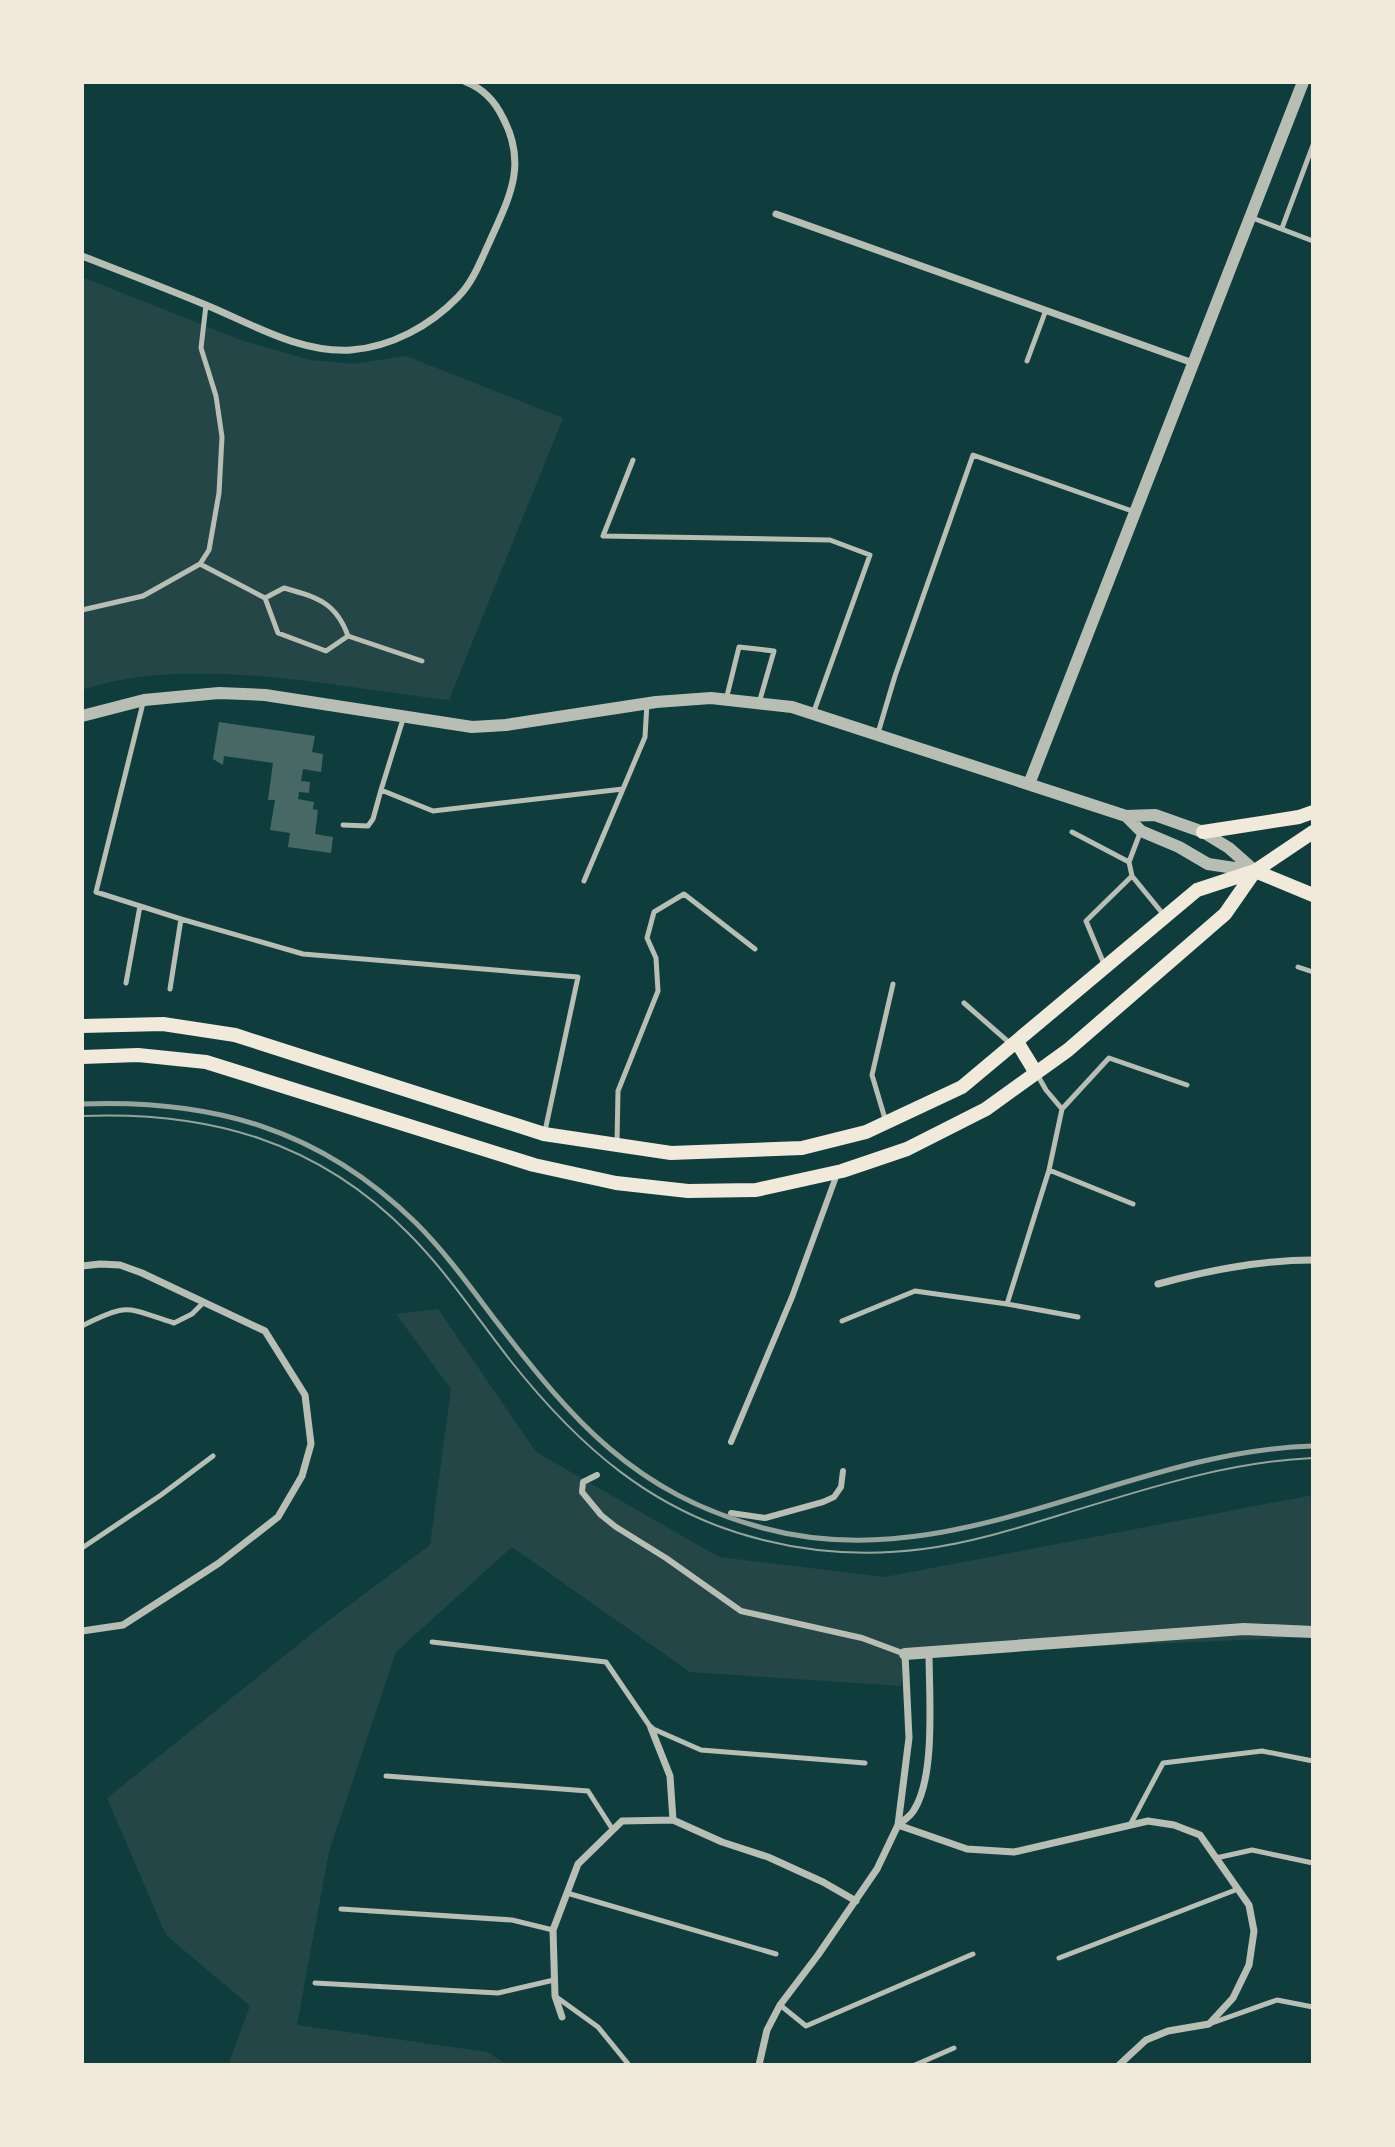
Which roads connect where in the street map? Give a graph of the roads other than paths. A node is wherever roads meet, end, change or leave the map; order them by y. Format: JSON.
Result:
{"nodes":[{"id":1,"x":466,"y":82,"type":"edge"},
{"id":2,"x":1303,"y":82,"type":"edge"},
{"id":3,"x":1313,"y":145,"type":"edge"},
{"id":4,"x":776,"y":214,"type":"dead end"},
{"id":5,"x":1250,"y":217,"type":"junction"},
{"id":6,"x":1282,"y":228,"type":"junction"},
{"id":7,"x":1313,"y":241,"type":"edge"},
{"id":8,"x":82,"y":256,"type":"edge"},
{"id":9,"x":206,"y":305,"type":"junction"},
{"id":10,"x":1046,"y":310,"type":"junction"},
{"id":11,"x":1027,"y":361,"type":"dead end"},
{"id":12,"x":1193,"y":363,"type":"junction"},
{"id":13,"x":633,"y":460,"type":"dead end"},
{"id":14,"x":1135,"y":512,"type":"junction"},
{"id":15,"x":200,"y":564,"type":"junction"},
{"id":16,"x":265,"y":598,"type":"junction"},
{"id":17,"x":82,"y":610,"type":"edge"},
{"id":18,"x":348,"y":636,"type":"junction"},
{"id":19,"x":422,"y":661,"type":"dead end"},
{"id":20,"x":144,"y":699,"type":"junction"},
{"id":21,"x":726,"y":700,"type":"junction"},
{"id":22,"x":647,"y":703,"type":"junction"},
{"id":23,"x":759,"y":704,"type":"junction"},
{"id":24,"x":813,"y":714,"type":"junction"},
{"id":25,"x":82,"y":716,"type":"edge"},
{"id":26,"x":404,"y":716,"type":"junction"},
{"id":27,"x":878,"y":733,"type":"junction"},
{"id":28,"x":1029,"y":783,"type":"junction"},
{"id":29,"x":623,"y":789,"type":"junction"},
{"id":30,"x":381,"y":790,"type":"junction"},
{"id":31,"x":1313,"y":812,"type":"edge"},
{"id":32,"x":1126,"y":816,"type":"junction"},
{"id":33,"x":343,"y":825,"type":"dead end"},
{"id":34,"x":1141,"y":831,"type":"junction"},
{"id":35,"x":1072,"y":832,"type":"dead end"},
{"id":36,"x":1203,"y":832,"type":"junction"},
{"id":37,"x":1313,"y":832,"type":"edge"},
{"id":38,"x":1129,"y":862,"type":"junction"},
{"id":39,"x":1255,"y":871,"type":"junction"},
{"id":40,"x":1132,"y":876,"type":"junction"},
{"id":41,"x":584,"y":881,"type":"dead end"},
{"id":42,"x":1313,"y":895,"type":"edge"},
{"id":43,"x":141,"y":906,"type":"junction"},
{"id":44,"x":1165,"y":917,"type":"junction"},
{"id":45,"x":181,"y":919,"type":"junction"},
{"id":46,"x":755,"y":949,"type":"dead end"},
{"id":47,"x":1105,"y":967,"type":"junction"},
{"id":48,"x":1298,"y":967,"type":"dead end"},
{"id":49,"x":1313,"y":972,"type":"edge"},
{"id":50,"x":126,"y":983,"type":"dead end"},
{"id":51,"x":892,"y":984,"type":"dead end"},
{"id":52,"x":170,"y":989,"type":"dead end"},
{"id":53,"x":964,"y":1003,"type":"dead end"},
{"id":54,"x":82,"y":1026,"type":"edge"},
{"id":55,"x":1015,"y":1044,"type":"junction"},
{"id":56,"x":82,"y":1057,"type":"edge"},
{"id":57,"x":1036,"y":1073,"type":"junction"},
{"id":58,"x":1188,"y":1085,"type":"dead end"},
{"id":59,"x":1062,"y":1109,"type":"junction"},
{"id":60,"x":886,"y":1122,"type":"junction"},
{"id":61,"x":544,"y":1134,"type":"junction"},
{"id":62,"x":617,"y":1146,"type":"junction"},
{"id":63,"x":1049,"y":1170,"type":"junction"},
{"id":64,"x":837,"y":1172,"type":"junction"},
{"id":65,"x":1133,"y":1204,"type":"dead end"},
{"id":66,"x":1313,"y":1260,"type":"edge"},
{"id":67,"x":82,"y":1266,"type":"edge"},
{"id":68,"x":1158,"y":1284,"type":"dead end"},
{"id":69,"x":204,"y":1302,"type":"junction"},
{"id":70,"x":1007,"y":1304,"type":"junction"},
{"id":71,"x":1078,"y":1317,"type":"dead end"},
{"id":72,"x":842,"y":1321,"type":"dead end"},
{"id":73,"x":82,"y":1326,"type":"edge"},
{"id":74,"x":731,"y":1442,"type":"dead end"},
{"id":75,"x":213,"y":1456,"type":"dead end"},
{"id":76,"x":843,"y":1471,"type":"dead end"},
{"id":77,"x":597,"y":1475,"type":"dead end"},
{"id":78,"x":731,"y":1513,"type":"dead end"},
{"id":79,"x":82,"y":1548,"type":"edge"},
{"id":80,"x":82,"y":1631,"type":"edge"},
{"id":81,"x":1313,"y":1632,"type":"edge"},
{"id":82,"x":432,"y":1642,"type":"dead end"},
{"id":83,"x":929,"y":1652,"type":"junction"},
{"id":84,"x":905,"y":1654,"type":"junction"},
{"id":85,"x":651,"y":1728,"type":"junction"},
{"id":86,"x":1313,"y":1760,"type":"edge"},
{"id":87,"x":865,"y":1763,"type":"dead end"},
{"id":88,"x":386,"y":1776,"type":"dead end"},
{"id":89,"x":673,"y":1820,"type":"junction"},
{"id":90,"x":898,"y":1825,"type":"junction"},
{"id":91,"x":1130,"y":1825,"type":"junction"},
{"id":92,"x":613,"y":1830,"type":"junction"},
{"id":93,"x":1216,"y":1858,"type":"junction"},
{"id":94,"x":1313,"y":1863,"type":"edge"},
{"id":95,"x":1238,"y":1889,"type":"junction"},
{"id":96,"x":567,"y":1893,"type":"junction"},
{"id":97,"x":856,"y":1901,"type":"junction"},
{"id":98,"x":341,"y":1909,"type":"dead end"},
{"id":99,"x":553,"y":1930,"type":"junction"},
{"id":100,"x":776,"y":1954,"type":"dead end"},
{"id":101,"x":973,"y":1954,"type":"dead end"},
{"id":102,"x":1059,"y":1958,"type":"dead end"},
{"id":103,"x":554,"y":1980,"type":"junction"},
{"id":104,"x":316,"y":1983,"type":"dead end"},
{"id":105,"x":555,"y":1996,"type":"junction"},
{"id":106,"x":780,"y":2005,"type":"junction"},
{"id":107,"x":1313,"y":2007,"type":"edge"},
{"id":108,"x":562,"y":2017,"type":"dead end"},
{"id":109,"x":1209,"y":2025,"type":"junction"},
{"id":110,"x":954,"y":2048,"type":"dead end"},
{"id":111,"x":629,"y":2065,"type":"edge"},
{"id":112,"x":759,"y":2065,"type":"edge"},
{"id":113,"x":915,"y":2065,"type":"edge"},
{"id":114,"x":1119,"y":2065,"type":"edge"}],
"edges":[{"from":1,"to":9,"type":"street"},
{"from":2,"to":5,"type":"street"},
{"from":3,"to":6,"type":"lane"},
{"from":4,"to":10,"type":"street"},
{"from":5,"to":6,"type":"lane"},
{"from":5,"to":12,"type":"street"},
{"from":6,"to":7,"type":"lane"},
{"from":8,"to":9,"type":"street"},
{"from":9,"to":15,"type":"lane"},
{"from":10,"to":11,"type":"lane"},
{"from":10,"to":12,"type":"street"},
{"from":12,"to":14,"type":"street"},
{"from":13,"to":24,"type":"lane"},
{"from":14,"to":27,"type":"lane"},
{"from":14,"to":28,"type":"street"},
{"from":15,"to":16,"type":"lane"},
{"from":15,"to":17,"type":"lane"},
{"from":16,"to":18,"type":"lane"},
{"from":16,"to":18,"type":"lane"},
{"from":18,"to":19,"type":"lane"},
{"from":20,"to":25,"type":"street"},
{"from":20,"to":26,"type":"street"},
{"from":20,"to":43,"type":"lane"},
{"from":21,"to":22,"type":"street"},
{"from":21,"to":23,"type":"street"},
{"from":21,"to":23,"type":"lane"},
{"from":22,"to":26,"type":"street"},
{"from":22,"to":29,"type":"lane"},
{"from":23,"to":24,"type":"street"},
{"from":24,"to":27,"type":"street"},
{"from":26,"to":30,"type":"lane"},
{"from":27,"to":28,"type":"street"},
{"from":28,"to":32,"type":"street"},
{"from":29,"to":30,"type":"lane"},
{"from":29,"to":41,"type":"lane"},
{"from":30,"to":33,"type":"lane"},
{"from":31,"to":36,"type":"main road"},
{"from":32,"to":34,"type":"street"},
{"from":32,"to":36,"type":"street"},
{"from":34,"to":38,"type":"lane"},
{"from":34,"to":39,"type":"street"},
{"from":35,"to":38,"type":"lane"},
{"from":36,"to":39,"type":"street"},
{"from":37,"to":39,"type":"main road"},
{"from":38,"to":40,"type":"lane"},
{"from":39,"to":42,"type":"main road"},
{"from":39,"to":44,"type":"main road"},
{"from":39,"to":57,"type":"main road"},
{"from":40,"to":44,"type":"lane"},
{"from":40,"to":47,"type":"lane"},
{"from":43,"to":45,"type":"lane"},
{"from":43,"to":50,"type":"lane"},
{"from":44,"to":47,"type":"main road"},
{"from":45,"to":52,"type":"lane"},
{"from":45,"to":61,"type":"lane"},
{"from":46,"to":62,"type":"lane"},
{"from":47,"to":55,"type":"main road"},
{"from":48,"to":49,"type":"lane"},
{"from":51,"to":60,"type":"lane"},
{"from":53,"to":55,"type":"lane"},
{"from":54,"to":61,"type":"main road"},
{"from":55,"to":57,"type":"main road"},
{"from":55,"to":60,"type":"main road"},
{"from":56,"to":64,"type":"main road"},
{"from":57,"to":59,"type":"lane"},
{"from":57,"to":64,"type":"main road"},
{"from":58,"to":59,"type":"lane"},
{"from":59,"to":63,"type":"lane"},
{"from":60,"to":62,"type":"main road"},
{"from":61,"to":62,"type":"main road"},
{"from":63,"to":65,"type":"lane"},
{"from":63,"to":70,"type":"lane"},
{"from":64,"to":74,"type":"street"},
{"from":66,"to":68,"type":"street"},
{"from":67,"to":69,"type":"street"},
{"from":69,"to":73,"type":"lane"},
{"from":69,"to":80,"type":"street"},
{"from":70,"to":71,"type":"lane"},
{"from":70,"to":72,"type":"lane"},
{"from":75,"to":79,"type":"lane"},
{"from":76,"to":78,"type":"street"},
{"from":77,"to":84,"type":"street"},
{"from":81,"to":83,"type":"street"},
{"from":82,"to":85,"type":"lane"},
{"from":83,"to":84,"type":"street"},
{"from":83,"to":90,"type":"street"},
{"from":84,"to":90,"type":"street"},
{"from":85,"to":87,"type":"lane"},
{"from":85,"to":89,"type":"street"},
{"from":86,"to":91,"type":"lane"},
{"from":88,"to":92,"type":"lane"},
{"from":89,"to":92,"type":"street"},
{"from":89,"to":97,"type":"street"},
{"from":90,"to":91,"type":"street"},
{"from":90,"to":97,"type":"street"},
{"from":91,"to":93,"type":"street"},
{"from":92,"to":96,"type":"street"},
{"from":93,"to":94,"type":"lane"},
{"from":93,"to":95,"type":"street"},
{"from":95,"to":102,"type":"lane"},
{"from":95,"to":109,"type":"street"},
{"from":96,"to":99,"type":"street"},
{"from":96,"to":100,"type":"lane"},
{"from":97,"to":106,"type":"street"},
{"from":98,"to":99,"type":"lane"},
{"from":99,"to":103,"type":"street"},
{"from":101,"to":106,"type":"lane"},
{"from":103,"to":104,"type":"lane"},
{"from":103,"to":105,"type":"street"},
{"from":105,"to":108,"type":"street"},
{"from":105,"to":111,"type":"lane"},
{"from":106,"to":112,"type":"street"},
{"from":107,"to":109,"type":"lane"},
{"from":109,"to":114,"type":"street"},
{"from":110,"to":113,"type":"lane"}]}
